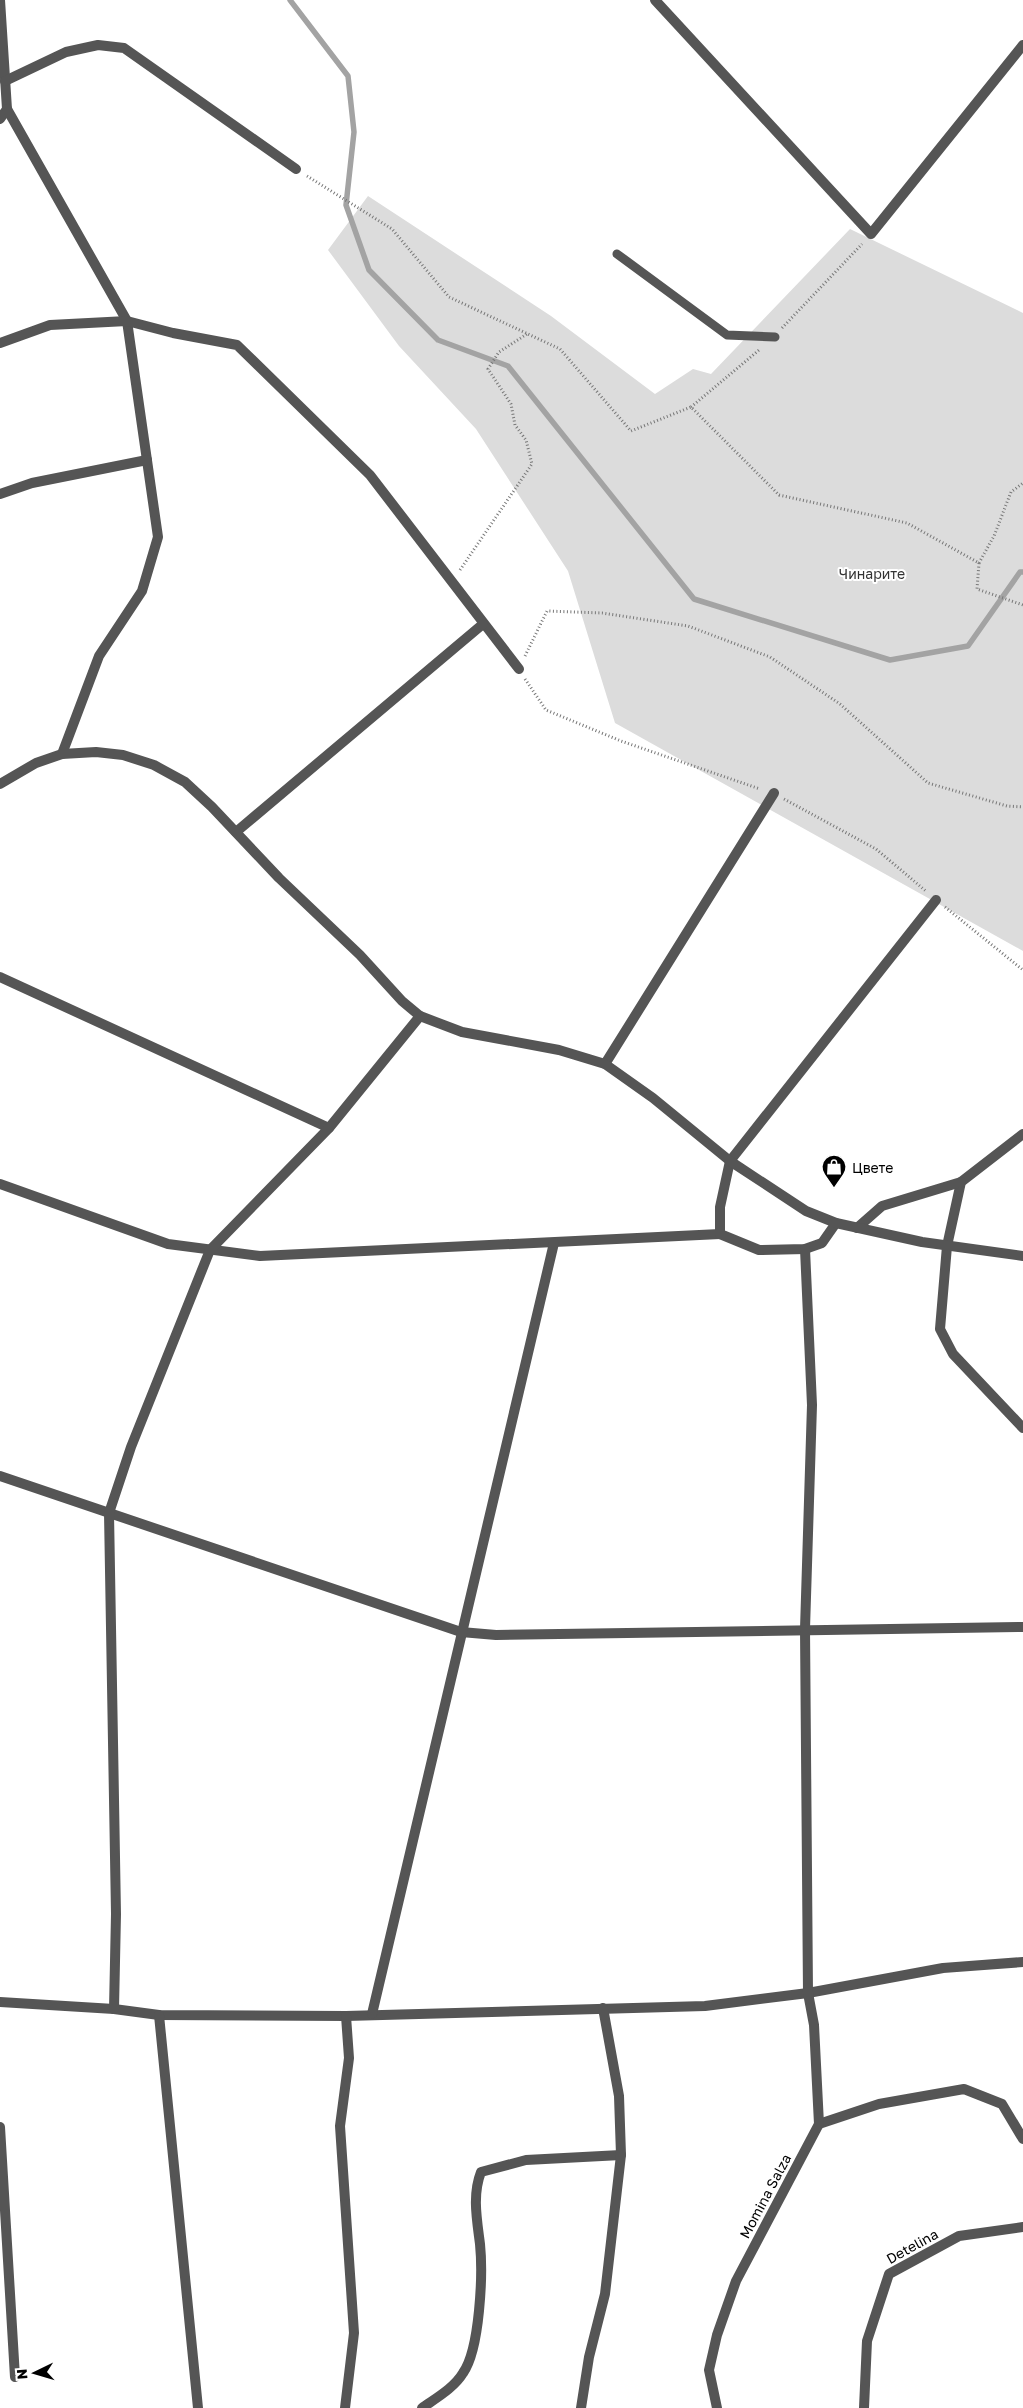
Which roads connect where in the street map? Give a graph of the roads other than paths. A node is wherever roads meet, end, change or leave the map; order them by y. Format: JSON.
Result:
{"nodes":[{"id":1,"x":0,"y":0,"type":"edge"},
{"id":2,"x":655,"y":0,"type":"edge"},
{"id":3,"x":1023,"y":45,"type":"edge"},
{"id":4,"x":6,"y":80,"type":"junction"},
{"id":5,"x":7,"y":109,"type":"junction"},
{"id":6,"x":0,"y":119,"type":"edge"},
{"id":7,"x":296,"y":169,"type":"road end"},
{"id":8,"x":617,"y":254,"type":"dead end"},
{"id":9,"x":127,"y":321,"type":"junction"},
{"id":10,"x":775,"y":337,"type":"road end"},
{"id":11,"x":0,"y":343,"type":"edge"},
{"id":12,"x":147,"y":460,"type":"junction"},
{"id":13,"x":0,"y":494,"type":"edge"},
{"id":14,"x":483,"y":624,"type":"junction"},
{"id":15,"x":519,"y":669,"type":"road end"},
{"id":16,"x":62,"y":754,"type":"junction"},
{"id":17,"x":0,"y":784,"type":"edge"},
{"id":18,"x":774,"y":793,"type":"dead end"},
{"id":19,"x":236,"y":832,"type":"junction"},
{"id":20,"x":936,"y":900,"type":"dead end"},
{"id":21,"x":0,"y":977,"type":"edge"},
{"id":22,"x":420,"y":1016,"type":"junction"},
{"id":23,"x":605,"y":1064,"type":"junction"},
{"id":24,"x":329,"y":1128,"type":"junction"},
{"id":25,"x":1023,"y":1134,"type":"edge"},
{"id":26,"x":730,"y":1161,"type":"junction"},
{"id":27,"x":962,"y":1182,"type":"junction"},
{"id":28,"x":0,"y":1184,"type":"edge"},
{"id":29,"x":836,"y":1223,"type":"junction"},
{"id":30,"x":857,"y":1228,"type":"junction"},
{"id":31,"x":720,"y":1234,"type":"junction"},
{"id":32,"x":554,"y":1243,"type":"junction"},
{"id":33,"x":947,"y":1246,"type":"junction"},
{"id":34,"x":805,"y":1249,"type":"junction"},
{"id":35,"x":210,"y":1250,"type":"junction"},
{"id":36,"x":1023,"y":1256,"type":"edge"},
{"id":37,"x":1023,"y":1428,"type":"edge"},
{"id":38,"x":0,"y":1476,"type":"edge"},
{"id":39,"x":109,"y":1513,"type":"junction"},
{"id":40,"x":1023,"y":1627,"type":"edge"},
{"id":41,"x":806,"y":1629,"type":"junction"},
{"id":42,"x":461,"y":1632,"type":"junction"},
{"id":43,"x":1023,"y":1962,"type":"edge"},
{"id":44,"x":808,"y":1993,"type":"junction"},
{"id":45,"x":0,"y":2002,"type":"edge"},
{"id":46,"x":603,"y":2008,"type":"junction"},
{"id":47,"x":114,"y":2009,"type":"junction"},
{"id":48,"x":372,"y":2014,"type":"junction"},
{"id":49,"x":158,"y":2015,"type":"junction"},
{"id":50,"x":346,"y":2016,"type":"junction"},
{"id":51,"x":819,"y":2124,"type":"junction"},
{"id":52,"x":0,"y":2127,"type":"edge"},
{"id":53,"x":1023,"y":2139,"type":"edge"},
{"id":54,"x":621,"y":2156,"type":"junction"},
{"id":55,"x":1023,"y":2226,"type":"edge"},
{"id":56,"x":15,"y":2377,"type":"dead end"},
{"id":57,"x":198,"y":2408,"type":"edge"},
{"id":58,"x":345,"y":2408,"type":"edge"},
{"id":59,"x":422,"y":2408,"type":"edge"},
{"id":60,"x":581,"y":2408,"type":"edge"},
{"id":61,"x":717,"y":2408,"type":"edge"},
{"id":62,"x":864,"y":2408,"type":"edge"}],
"edges":[{"from":1,"to":4,"type":"street"},
{"from":2,"to":3,"type":"street"},
{"from":4,"to":5,"type":"street"},
{"from":4,"to":7,"type":"street"},
{"from":5,"to":6,"type":"street"},
{"from":5,"to":9,"type":"street"},
{"from":8,"to":10,"type":"lane"},
{"from":9,"to":11,"type":"street"},
{"from":9,"to":12,"type":"street"},
{"from":9,"to":14,"type":"street"},
{"from":12,"to":13,"type":"street"},
{"from":12,"to":16,"type":"street"},
{"from":14,"to":15,"type":"street"},
{"from":14,"to":19,"type":"street"},
{"from":16,"to":17,"type":"street"},
{"from":16,"to":19,"type":"street"},
{"from":18,"to":23,"type":"street"},
{"from":19,"to":22,"type":"street"},
{"from":20,"to":26,"type":"street"},
{"from":21,"to":24,"type":"street"},
{"from":22,"to":23,"type":"street"},
{"from":22,"to":24,"type":"street"},
{"from":23,"to":26,"type":"street"},
{"from":24,"to":35,"type":"street"},
{"from":25,"to":27,"type":"street"},
{"from":26,"to":29,"type":"street"},
{"from":26,"to":31,"type":"street"},
{"from":27,"to":30,"type":"street"},
{"from":27,"to":33,"type":"street"},
{"from":28,"to":35,"type":"street"},
{"from":29,"to":30,"type":"street"},
{"from":29,"to":34,"type":"street"},
{"from":30,"to":33,"type":"street"},
{"from":31,"to":32,"type":"street"},
{"from":31,"to":34,"type":"street"},
{"from":32,"to":35,"type":"street"},
{"from":32,"to":42,"type":"street"},
{"from":33,"to":36,"type":"street"},
{"from":33,"to":37,"type":"street"},
{"from":34,"to":41,"type":"street"},
{"from":35,"to":39,"type":"street"},
{"from":38,"to":39,"type":"street"},
{"from":39,"to":42,"type":"street"},
{"from":39,"to":47,"type":"street"},
{"from":40,"to":41,"type":"street"},
{"from":41,"to":42,"type":"street"},
{"from":41,"to":44,"type":"street"},
{"from":42,"to":48,"type":"street"},
{"from":43,"to":44,"type":"street"},
{"from":44,"to":46,"type":"street"},
{"from":44,"to":51,"type":"street"},
{"from":45,"to":47,"type":"street"},
{"from":46,"to":48,"type":"street"},
{"from":46,"to":54,"type":"street"},
{"from":47,"to":49,"type":"street"},
{"from":48,"to":50,"type":"street"},
{"from":49,"to":50,"type":"street"},
{"from":49,"to":57,"type":"street"},
{"from":50,"to":58,"type":"street"},
{"from":51,"to":53,"type":"street"},
{"from":51,"to":61,"type":"street","name":"Momina Salza"},
{"from":52,"to":56,"type":"street"},
{"from":54,"to":59,"type":"street"},
{"from":54,"to":60,"type":"street"},
{"from":55,"to":62,"type":"street","name":"Detelina"}]}
